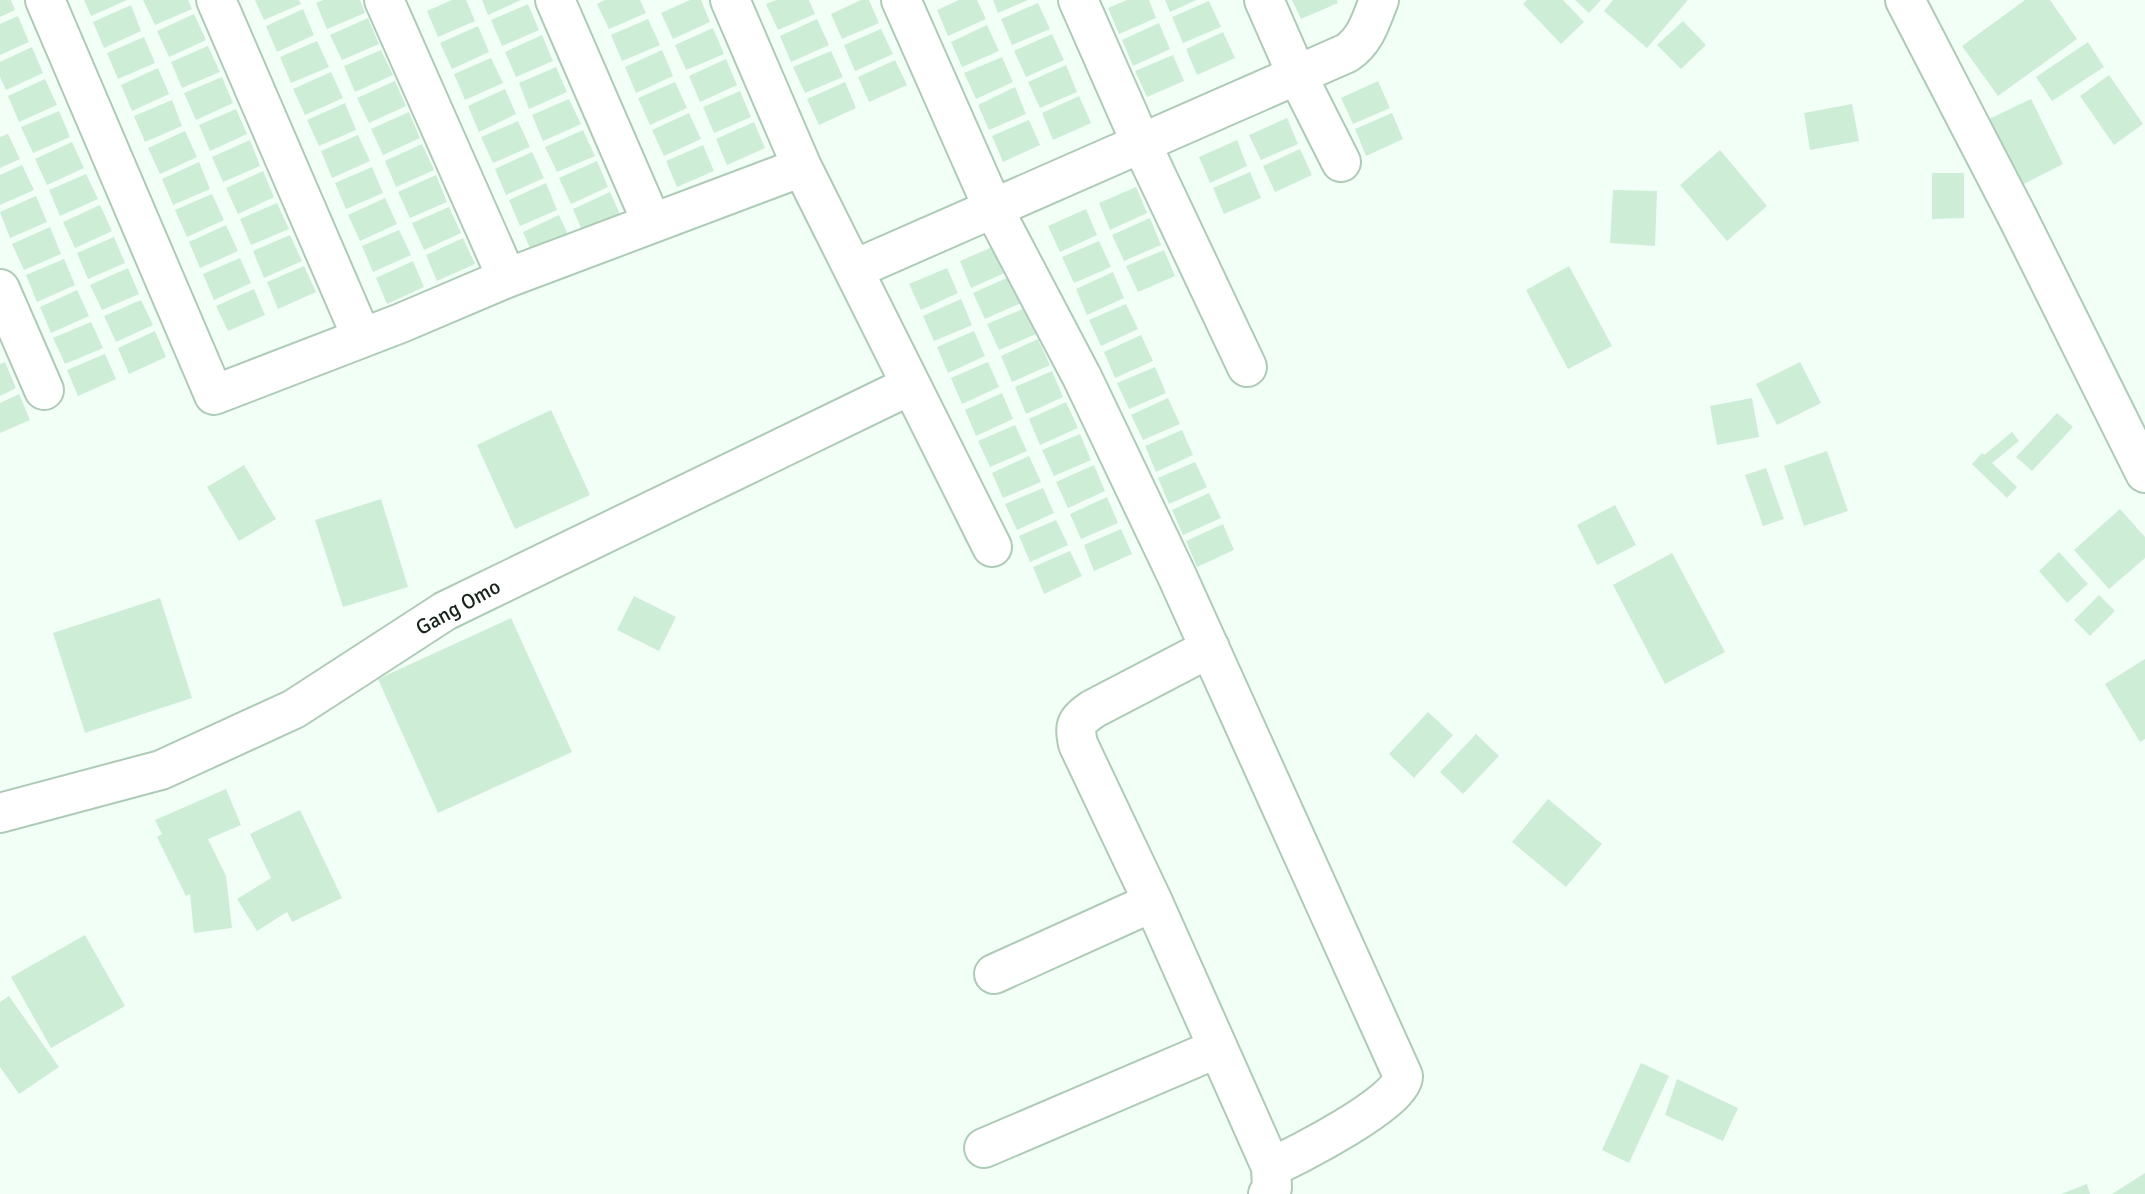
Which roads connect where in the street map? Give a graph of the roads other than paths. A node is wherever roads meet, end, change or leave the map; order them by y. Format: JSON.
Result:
{"nodes":[{"id":1,"x":46,"y":0,"type":"edge"},
{"id":2,"x":216,"y":0,"type":"edge"},
{"id":3,"x":384,"y":0,"type":"edge"},
{"id":4,"x":555,"y":0,"type":"edge"},
{"id":5,"x":730,"y":0,"type":"edge"},
{"id":6,"x":901,"y":0,"type":"edge"},
{"id":7,"x":1078,"y":0,"type":"edge"},
{"id":8,"x":1264,"y":0,"type":"edge"},
{"id":9,"x":1378,"y":0,"type":"edge"},
{"id":10,"x":1905,"y":0,"type":"edge"},
{"id":11,"x":1296,"y":74,"type":"junction"},
{"id":12,"x":1141,"y":143,"type":"junction"},
{"id":13,"x":1341,"y":162,"type":"dead end"},
{"id":14,"x":802,"y":167,"type":"junction"},
{"id":15,"x":993,"y":208,"type":"junction"},
{"id":16,"x":652,"y":223,"type":"junction"},
{"id":17,"x":855,"y":269,"type":"junction"},
{"id":18,"x":507,"y":278,"type":"junction"},
{"id":19,"x":0,"y":289,"type":"edge"},
{"id":20,"x":362,"y":338,"type":"junction"},
{"id":21,"x":1247,"y":367,"type":"dead end"},
{"id":22,"x":912,"y":385,"type":"junction"},
{"id":23,"x":44,"y":390,"type":"dead end"},
{"id":24,"x":2145,"y":473,"type":"edge"},
{"id":25,"x":992,"y":547,"type":"dead end"},
{"id":26,"x":1210,"y":648,"type":"junction"},
{"id":27,"x":0,"y":813,"type":"edge"},
{"id":28,"x":1153,"y":902,"type":"junction"},
{"id":29,"x":994,"y":974,"type":"dead end"},
{"id":30,"x":1218,"y":1048,"type":"junction"},
{"id":31,"x":984,"y":1149,"type":"dead end"},
{"id":32,"x":1270,"y":1181,"type":"edge"}],
"edges":[{"from":1,"to":20,"type":"street"},
{"from":2,"to":20,"type":"street"},
{"from":3,"to":18,"type":"street"},
{"from":4,"to":16,"type":"street"},
{"from":5,"to":14,"type":"street"},
{"from":6,"to":15,"type":"street"},
{"from":7,"to":12,"type":"street"},
{"from":8,"to":11,"type":"street"},
{"from":9,"to":11,"type":"street"},
{"from":10,"to":24,"type":"street"},
{"from":11,"to":12,"type":"street"},
{"from":11,"to":13,"type":"street"},
{"from":12,"to":15,"type":"street"},
{"from":12,"to":21,"type":"street"},
{"from":14,"to":16,"type":"street"},
{"from":14,"to":17,"type":"street"},
{"from":15,"to":17,"type":"street"},
{"from":15,"to":26,"type":"street"},
{"from":16,"to":18,"type":"street"},
{"from":17,"to":22,"type":"street"},
{"from":18,"to":20,"type":"street"},
{"from":19,"to":23,"type":"street"},
{"from":22,"to":25,"type":"street"},
{"from":22,"to":27,"type":"street","name":"Gang Omo"},
{"from":26,"to":28,"type":"street"},
{"from":26,"to":32,"type":"street"},
{"from":28,"to":29,"type":"street"},
{"from":28,"to":30,"type":"street"},
{"from":30,"to":31,"type":"street"},
{"from":30,"to":32,"type":"street"}]}
